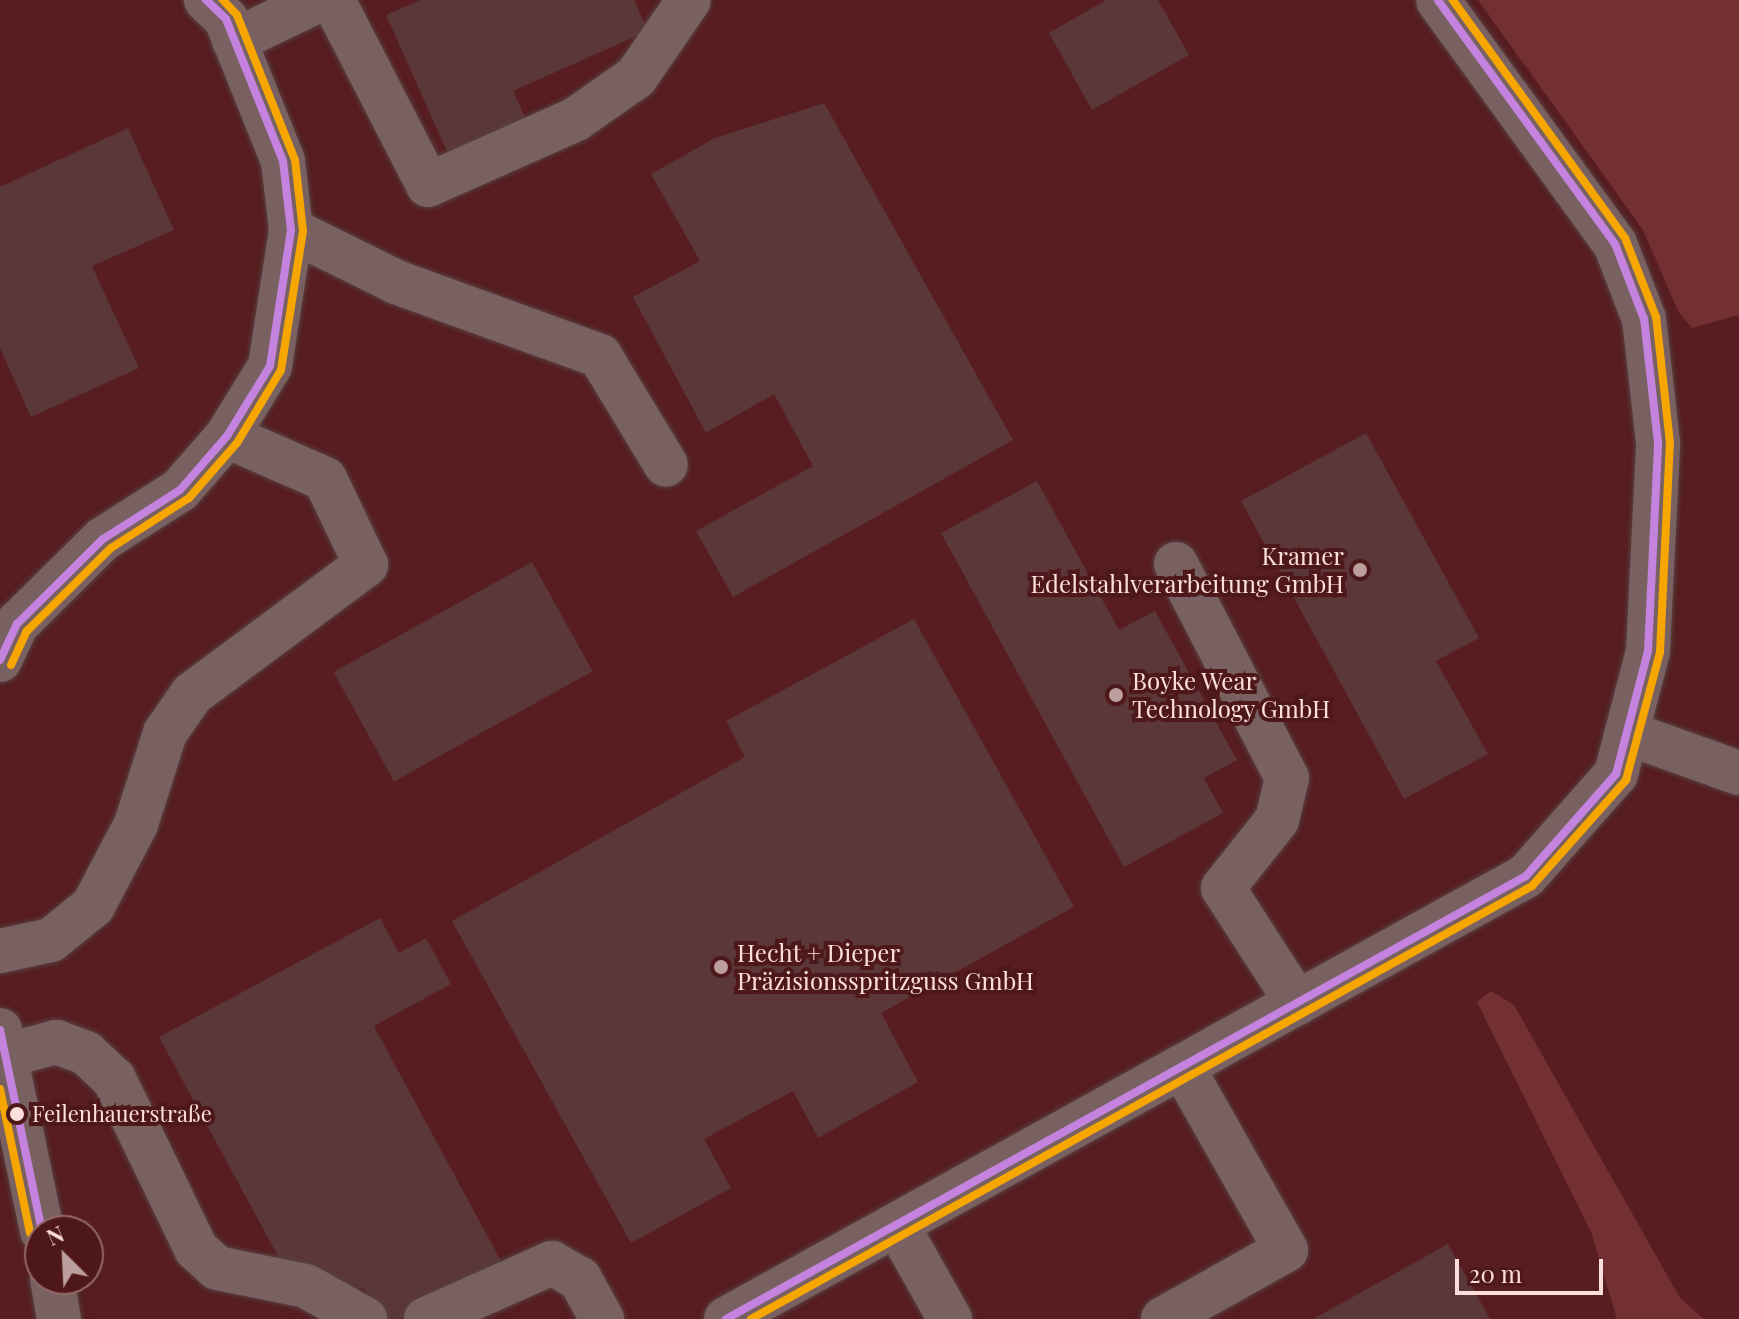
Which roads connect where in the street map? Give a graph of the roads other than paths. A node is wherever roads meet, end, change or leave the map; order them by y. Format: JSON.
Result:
{"nodes":[{"id":1,"x":206,"y":0,"type":"edge"},
{"id":2,"x":319,"y":0,"type":"edge"},
{"id":3,"x":333,"y":0,"type":"edge"},
{"id":4,"x":689,"y":0,"type":"edge"},
{"id":5,"x":1438,"y":0,"type":"edge"},
{"id":6,"x":234,"y":41,"type":"junction"},
{"id":7,"x":291,"y":230,"type":"junction"},
{"id":8,"x":227,"y":436,"type":"junction"},
{"id":9,"x":666,"y":465,"type":"dead end"},
{"id":10,"x":1176,"y":564,"type":"dead end"},
{"id":11,"x":0,"y":660,"type":"edge"},
{"id":12,"x":1627,"y":733,"type":"junction"},
{"id":13,"x":1739,"y":773,"type":"edge"},
{"id":14,"x":0,"y":951,"type":"edge"},
{"id":15,"x":1297,"y":1003,"type":"junction"},
{"id":16,"x":4,"y":1042,"type":"edge"},
{"id":17,"x":1182,"y":1066,"type":"junction"},
{"id":18,"x":39,"y":1215,"type":"edge"},
{"id":19,"x":897,"y":1225,"type":"junction"},
{"id":20,"x":55,"y":1295,"type":"edge"},
{"id":21,"x":59,"y":1319,"type":"edge"},
{"id":22,"x":365,"y":1319,"type":"edge"},
{"id":23,"x":426,"y":1319,"type":"edge"},
{"id":24,"x":602,"y":1319,"type":"edge"},
{"id":25,"x":726,"y":1319,"type":"edge"},
{"id":26,"x":950,"y":1319,"type":"edge"},
{"id":27,"x":1163,"y":1319,"type":"edge"}],
"edges":[{"from":1,"to":6,"type":"street"},
{"from":2,"to":6,"type":"street"},
{"from":3,"to":4,"type":"street"},
{"from":5,"to":12,"type":"street"},
{"from":6,"to":7,"type":"street"},
{"from":7,"to":8,"type":"street"},
{"from":7,"to":9,"type":"street"},
{"from":8,"to":11,"type":"street"},
{"from":8,"to":14,"type":"street"},
{"from":10,"to":15,"type":"street"},
{"from":12,"to":13,"type":"street"},
{"from":12,"to":15,"type":"street"},
{"from":15,"to":17,"type":"street"},
{"from":16,"to":18,"type":"street"},
{"from":16,"to":22,"type":"street"},
{"from":17,"to":19,"type":"street"},
{"from":17,"to":27,"type":"street"},
{"from":19,"to":25,"type":"street"},
{"from":19,"to":26,"type":"street"},
{"from":20,"to":21,"type":"street"},
{"from":23,"to":24,"type":"street"}]}
